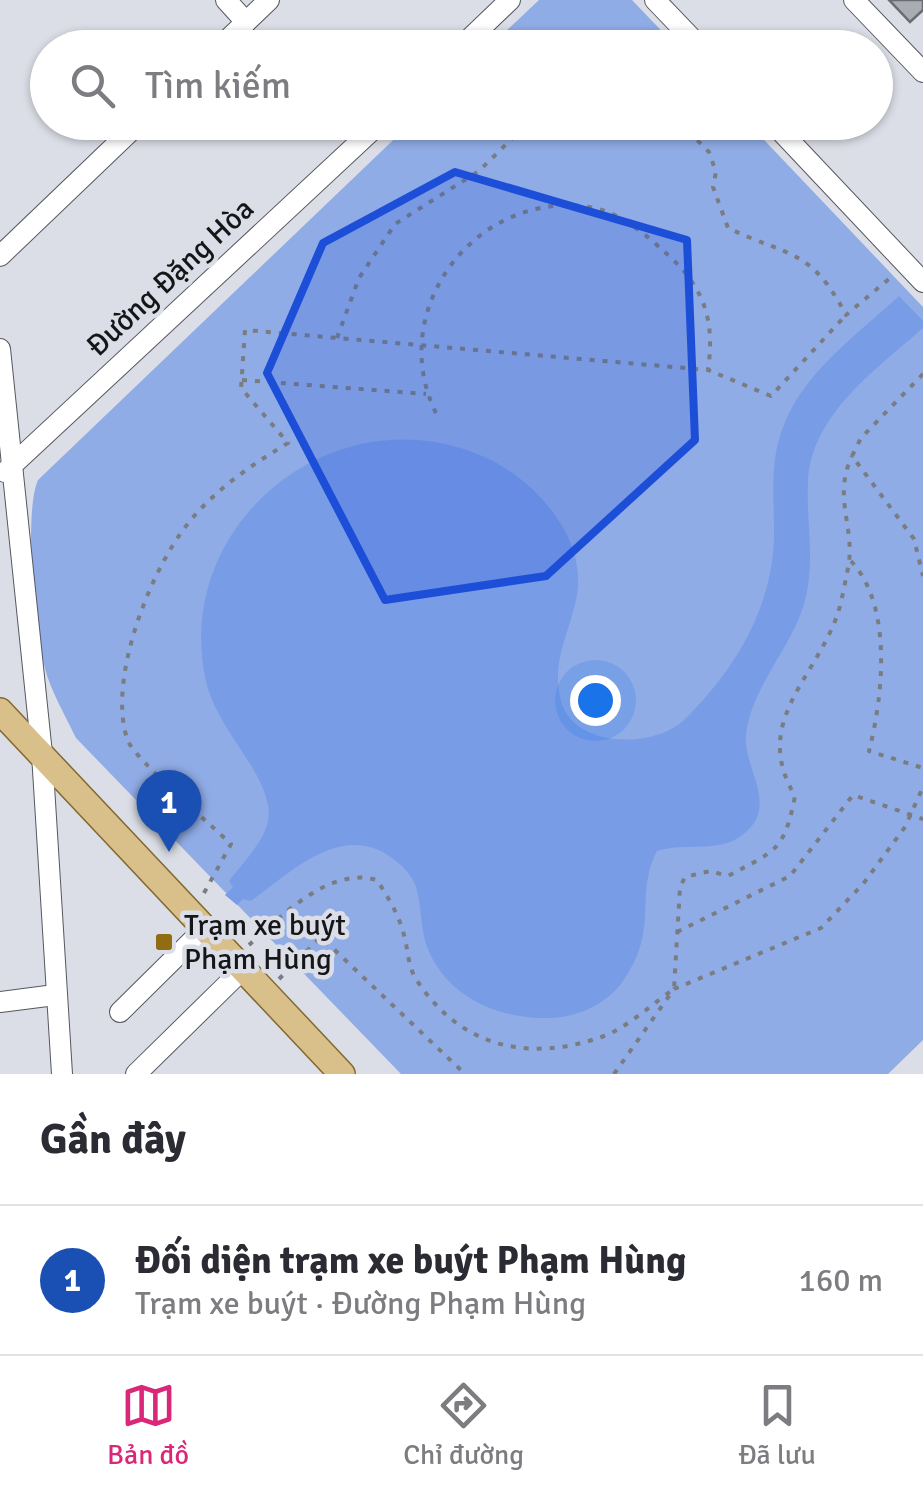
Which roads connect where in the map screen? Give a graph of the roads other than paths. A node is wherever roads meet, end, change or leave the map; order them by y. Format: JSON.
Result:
{"nodes":[{"id":1,"x":226,"y":0,"type":"edge"},
{"id":2,"x":269,"y":0,"type":"edge"},
{"id":3,"x":510,"y":0,"type":"edge"},
{"id":4,"x":656,"y":0,"type":"edge"},
{"id":5,"x":854,"y":0,"type":"edge"},
{"id":6,"x":246,"y":22,"type":"junction"},
{"id":7,"x":238,"y":30,"type":"edge"},
{"id":8,"x":479,"y":30,"type":"edge"},
{"id":9,"x":684,"y":30,"type":"edge"},
{"id":10,"x":888,"y":30,"type":"edge"},
{"id":11,"x":893,"y":35,"type":"edge"},
{"id":12,"x":919,"y":58,"type":"edge"},
{"id":13,"x":121,"y":140,"type":"edge"},
{"id":14,"x":361,"y":140,"type":"edge"},
{"id":15,"x":789,"y":140,"type":"edge"},
{"id":16,"x":0,"y":256,"type":"edge"},
{"id":17,"x":923,"y":282,"type":"edge"},
{"id":18,"x":0,"y":349,"type":"edge"},
{"id":19,"x":3,"y":466,"type":"edge"},
{"id":20,"x":0,"y":711,"type":"edge"},
{"id":21,"x":42,"y":754,"type":"junction"},
{"id":22,"x":197,"y":921,"type":"junction"},
{"id":23,"x":245,"y":958,"type":"junction"},
{"id":24,"x":55,"y":995,"type":"junction"},
{"id":25,"x":0,"y":1002,"type":"edge"},
{"id":26,"x":120,"y":1012,"type":"dead end"},
{"id":27,"x":62,"y":1074,"type":"edge"},
{"id":28,"x":136,"y":1074,"type":"edge"},
{"id":29,"x":342,"y":1074,"type":"edge"}],
"edges":[{"from":1,"to":6,"type":"street"},
{"from":2,"to":6,"type":"street"},
{"from":3,"to":8,"type":"street"},
{"from":4,"to":9,"type":"street"},
{"from":5,"to":10,"type":"street"},
{"from":6,"to":7,"type":"street"},
{"from":11,"to":12,"type":"street"},
{"from":13,"to":16,"type":"street"},
{"from":14,"to":19,"type":"street","name":"Đường Đặng Hòa"},
{"from":15,"to":17,"type":"street"},
{"from":18,"to":19,"type":"street"},
{"from":19,"to":21,"type":"street"},
{"from":20,"to":21,"type":"main road"},
{"from":21,"to":22,"type":"main road"},
{"from":21,"to":24,"type":"street"},
{"from":22,"to":23,"type":"main road"},
{"from":22,"to":26,"type":"street"},
{"from":23,"to":28,"type":"street"},
{"from":23,"to":29,"type":"main road"},
{"from":24,"to":25,"type":"street"},
{"from":24,"to":27,"type":"street"}]}
